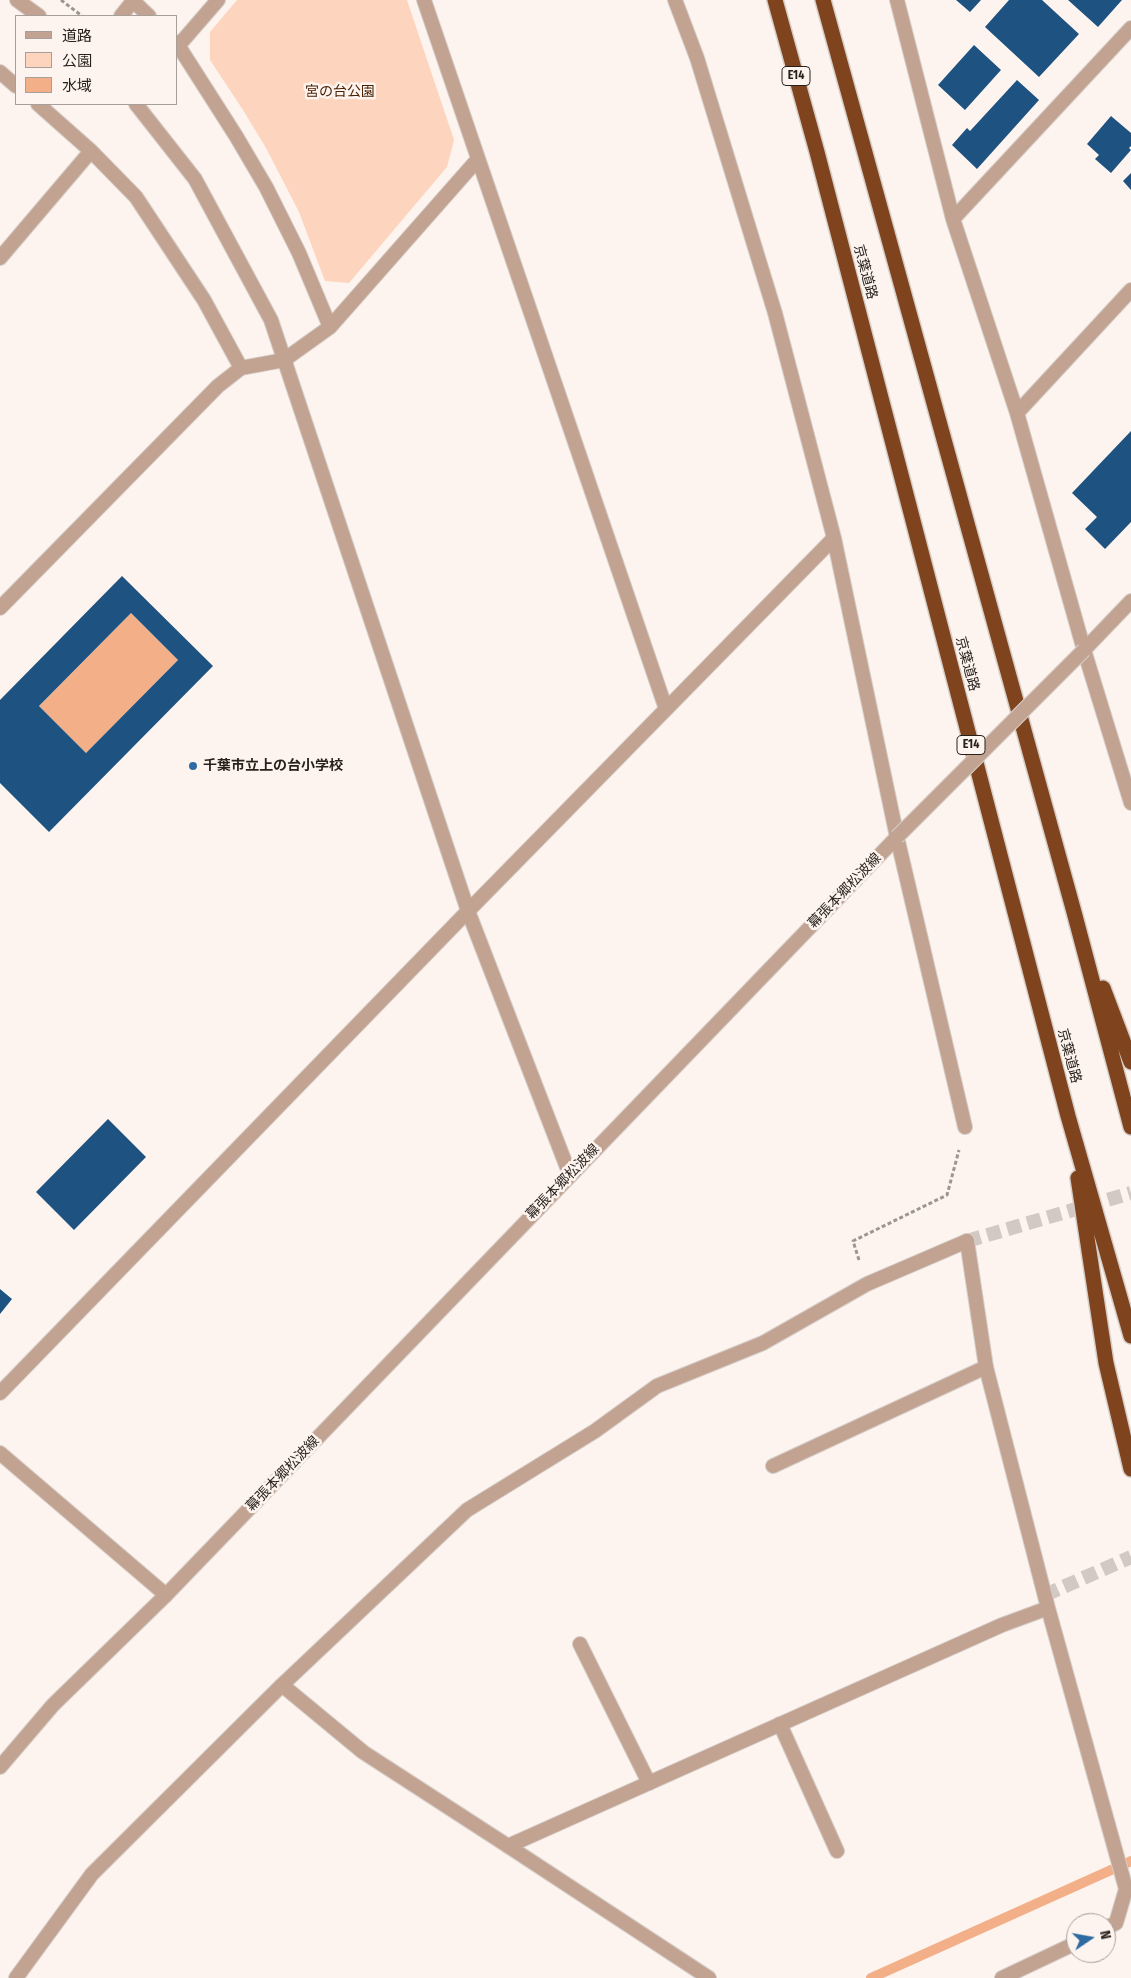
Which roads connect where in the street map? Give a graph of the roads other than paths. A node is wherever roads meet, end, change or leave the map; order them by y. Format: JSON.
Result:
{"nodes":[{"id":1,"x":18,"y":0,"type":"edge"},
{"id":2,"x":218,"y":0,"type":"edge"},
{"id":3,"x":424,"y":0,"type":"edge"},
{"id":4,"x":676,"y":0,"type":"edge"},
{"id":5,"x":775,"y":0,"type":"edge"},
{"id":6,"x":822,"y":0,"type":"edge"},
{"id":7,"x":897,"y":0,"type":"edge"},
{"id":8,"x":133,"y":1,"type":"edge"},
{"id":9,"x":38,"y":15,"type":"edge"},
{"id":10,"x":122,"y":15,"type":"edge"},
{"id":11,"x":148,"y":15,"type":"edge"},
{"id":12,"x":1131,"y":28,"type":"edge"},
{"id":13,"x":178,"y":44,"type":"edge"},
{"id":14,"x":0,"y":72,"type":"edge"},
{"id":15,"x":15,"y":85,"type":"edge"},
{"id":16,"x":137,"y":105,"type":"edge"},
{"id":17,"x":46,"y":106,"type":"edge"},
{"id":18,"x":91,"y":151,"type":"junction"},
{"id":19,"x":478,"y":159,"type":"junction"},
{"id":20,"x":953,"y":219,"type":"junction"},
{"id":21,"x":0,"y":258,"type":"edge"},
{"id":22,"x":1131,"y":290,"type":"edge"},
{"id":23,"x":330,"y":327,"type":"junction"},
{"id":24,"x":284,"y":360,"type":"junction"},
{"id":25,"x":241,"y":368,"type":"junction"},
{"id":26,"x":1017,"y":413,"type":"junction"},
{"id":27,"x":834,"y":538,"type":"junction"},
{"id":28,"x":1131,"y":601,"type":"edge"},
{"id":29,"x":0,"y":608,"type":"edge"},
{"id":30,"x":1084,"y":650,"type":"junction"},
{"id":31,"x":666,"y":709,"type":"junction"},
{"id":32,"x":1131,"y":803,"type":"edge"},
{"id":33,"x":897,"y":837,"type":"junction"},
{"id":34,"x":468,"y":912,"type":"junction"},
{"id":35,"x":1074,"y":912,"type":"junction"},
{"id":36,"x":1131,"y":1062,"type":"edge"},
{"id":37,"x":1068,"y":1116,"type":"junction"},
{"id":38,"x":1131,"y":1127,"type":"edge"},
{"id":39,"x":965,"y":1128,"type":"road end"},
{"id":40,"x":570,"y":1175,"type":"junction"},
{"id":41,"x":1131,"y":1336,"type":"edge"},
{"id":42,"x":986,"y":1367,"type":"junction"},
{"id":43,"x":0,"y":1393,"type":"edge"},
{"id":44,"x":0,"y":1454,"type":"edge"},
{"id":45,"x":774,"y":1466,"type":"dead end"},
{"id":46,"x":1131,"y":1469,"type":"edge"},
{"id":47,"x":166,"y":1595,"type":"junction"},
{"id":48,"x":1048,"y":1608,"type":"junction"},
{"id":49,"x":580,"y":1644,"type":"dead end"},
{"id":50,"x":282,"y":1685,"type":"junction"},
{"id":51,"x":780,"y":1724,"type":"junction"},
{"id":52,"x":0,"y":1767,"type":"edge"},
{"id":53,"x":649,"y":1783,"type":"junction"},
{"id":54,"x":508,"y":1846,"type":"junction"},
{"id":55,"x":837,"y":1851,"type":"dead end"},
{"id":56,"x":1116,"y":1923,"type":"edge"},
{"id":57,"x":1066,"y":1948,"type":"edge"},
{"id":58,"x":16,"y":1978,"type":"edge"},
{"id":59,"x":709,"y":1978,"type":"edge"},
{"id":60,"x":1002,"y":1978,"type":"edge"}],
"edges":[{"from":1,"to":9,"type":"street"},
{"from":2,"to":13,"type":"street"},
{"from":3,"to":19,"type":"street"},
{"from":4,"to":27,"type":"street"},
{"from":5,"to":37,"type":"highway","name":"京葉道路","number":"E14"},
{"from":6,"to":35,"type":"highway"},
{"from":7,"to":20,"type":"street"},
{"from":8,"to":10,"type":"street"},
{"from":8,"to":11,"type":"street"},
{"from":12,"to":20,"type":"street"},
{"from":13,"to":23,"type":"street"},
{"from":14,"to":15,"type":"street"},
{"from":16,"to":24,"type":"street"},
{"from":17,"to":18,"type":"street"},
{"from":18,"to":21,"type":"street"},
{"from":18,"to":25,"type":"street"},
{"from":19,"to":23,"type":"street"},
{"from":19,"to":31,"type":"street"},
{"from":20,"to":26,"type":"street"},
{"from":22,"to":26,"type":"street"},
{"from":23,"to":24,"type":"street"},
{"from":24,"to":25,"type":"street"},
{"from":24,"to":34,"type":"street"},
{"from":25,"to":29,"type":"street"},
{"from":26,"to":30,"type":"street"},
{"from":27,"to":31,"type":"street"},
{"from":27,"to":33,"type":"street"},
{"from":28,"to":30,"type":"street","name":"幕張本郷松波線"},
{"from":30,"to":32,"type":"street"},
{"from":30,"to":33,"type":"street","name":"幕張本郷松波線","bridge":true},
{"from":31,"to":34,"type":"street"},
{"from":33,"to":39,"type":"street"},
{"from":33,"to":40,"type":"street","name":"幕張本郷松波線"},
{"from":34,"to":40,"type":"street"},
{"from":34,"to":43,"type":"street"},
{"from":35,"to":36,"type":"highway"},
{"from":35,"to":38,"type":"highway"},
{"from":37,"to":41,"type":"highway","name":"京葉道路","number":"E14"},
{"from":37,"to":46,"type":"highway"},
{"from":40,"to":47,"type":"street","name":"幕張本郷松波線"},
{"from":42,"to":45,"type":"street"},
{"from":42,"to":48,"type":"street"},
{"from":42,"to":50,"type":"street"},
{"from":44,"to":47,"type":"street"},
{"from":47,"to":52,"type":"street","name":"幕張本郷松波線"},
{"from":48,"to":51,"type":"street"},
{"from":48,"to":56,"type":"street"},
{"from":49,"to":53,"type":"street"},
{"from":50,"to":54,"type":"street"},
{"from":50,"to":58,"type":"street"},
{"from":51,"to":53,"type":"street"},
{"from":51,"to":55,"type":"street"},
{"from":53,"to":54,"type":"street"},
{"from":54,"to":59,"type":"street"},
{"from":57,"to":60,"type":"street"}]}
